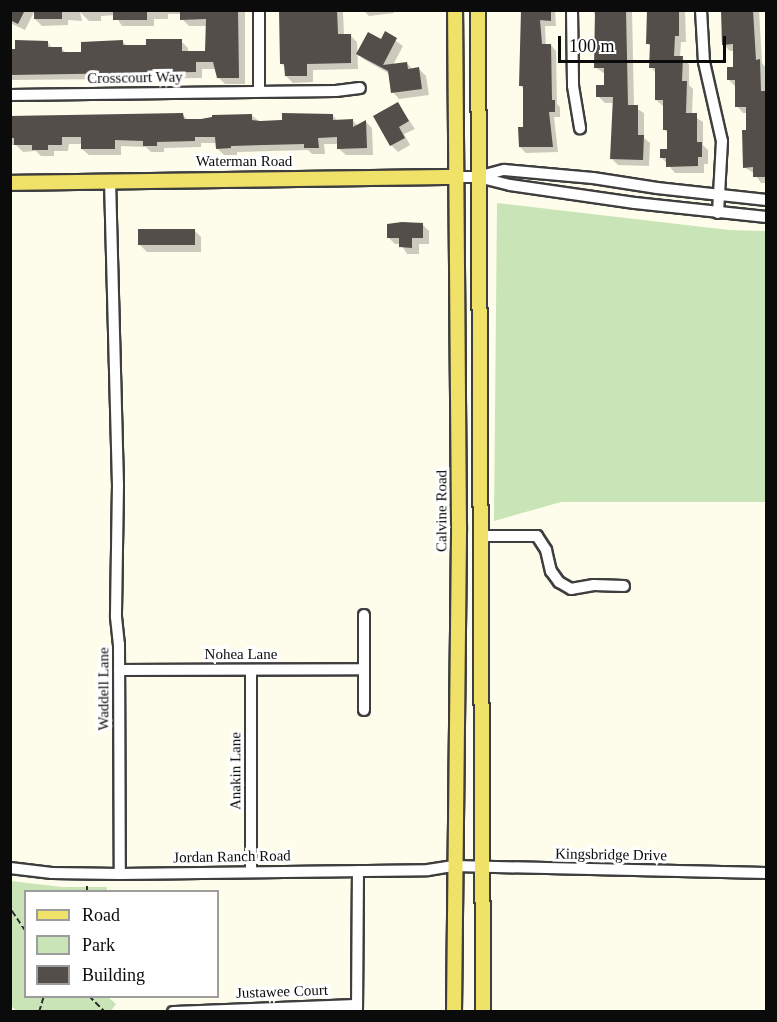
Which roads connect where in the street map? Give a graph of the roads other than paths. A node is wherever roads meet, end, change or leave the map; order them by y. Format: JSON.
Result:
{"nodes":[{"id":1,"x":259,"y":10,"type":"edge"},
{"id":2,"x":455,"y":10,"type":"edge"},
{"id":3,"x":478,"y":10,"type":"edge"},
{"id":4,"x":572,"y":10,"type":"edge"},
{"id":5,"x":701,"y":10,"type":"edge"},
{"id":6,"x":360,"y":88,"type":"dead end"},
{"id":7,"x":259,"y":91,"type":"junction"},
{"id":8,"x":10,"y":95,"type":"edge"},
{"id":9,"x":580,"y":129,"type":"dead end"},
{"id":10,"x":456,"y":177,"type":"junction"},
{"id":11,"x":478,"y":177,"type":"junction"},
{"id":12,"x":110,"y":180,"type":"junction"},
{"id":13,"x":10,"y":183,"type":"edge"},
{"id":14,"x":720,"y":195,"type":"junction"},
{"id":15,"x":766,"y":200,"type":"edge"},
{"id":16,"x":718,"y":213,"type":"junction"},
{"id":17,"x":766,"y":218,"type":"edge"},
{"id":18,"x":482,"y":536,"type":"junction"},
{"id":19,"x":624,"y":586,"type":"dead end"},
{"id":20,"x":364,"y":615,"type":"dead end"},
{"id":21,"x":363,"y":669,"type":"junction"},
{"id":22,"x":119,"y":670,"type":"junction"},
{"id":23,"x":251,"y":670,"type":"junction"},
{"id":24,"x":363,"y":710,"type":"dead end"},
{"id":25,"x":454,"y":866,"type":"junction"},
{"id":26,"x":484,"y":867,"type":"junction"},
{"id":27,"x":10,"y":868,"type":"edge"},
{"id":28,"x":251,"y":871,"type":"junction"},
{"id":29,"x":358,"y":871,"type":"junction"},
{"id":30,"x":766,"y":873,"type":"edge"},
{"id":31,"x":120,"y":874,"type":"junction"},
{"id":32,"x":357,"y":1008,"type":"edge"},
{"id":33,"x":173,"y":1011,"type":"edge"},
{"id":34,"x":454,"y":1011,"type":"edge"},
{"id":35,"x":483,"y":1011,"type":"edge"}],
"edges":[{"from":1,"to":7,"type":"street"},
{"from":2,"to":10,"type":"main road","name":"Calvine Road"},
{"from":3,"to":11,"type":"main road"},
{"from":4,"to":9,"type":"street"},
{"from":5,"to":14,"type":"street"},
{"from":6,"to":7,"type":"street","name":"Crosscourt Way"},
{"from":7,"to":8,"type":"street","name":"Crosscourt Way"},
{"from":10,"to":11,"type":"street","name":"Waterman Road"},
{"from":10,"to":12,"type":"main road","name":"Waterman Road"},
{"from":10,"to":25,"type":"main road","name":"Calvine Road"},
{"from":11,"to":14,"type":"street","name":"Waterman Road"},
{"from":11,"to":16,"type":"street","name":"Waterman Road"},
{"from":11,"to":18,"type":"main road"},
{"from":12,"to":13,"type":"main road","name":"Waterman Road"},
{"from":12,"to":22,"type":"street","name":"Waddell Lane"},
{"from":14,"to":15,"type":"street","name":"Waterman Road"},
{"from":14,"to":16,"type":"street"},
{"from":16,"to":17,"type":"street","name":"Waterman Road"},
{"from":18,"to":19,"type":"street"},
{"from":18,"to":26,"type":"main road"},
{"from":20,"to":21,"type":"street"},
{"from":21,"to":23,"type":"street","name":"Nohea Lane"},
{"from":21,"to":24,"type":"street"},
{"from":22,"to":23,"type":"street","name":"Nohea Lane"},
{"from":22,"to":31,"type":"street","name":"Waddell Lane"},
{"from":23,"to":28,"type":"street","name":"Anakin Lane"},
{"from":25,"to":26,"type":"street","name":"Kingsbridge Drive"},
{"from":25,"to":29,"type":"street","name":"Jordan Ranch Road"},
{"from":25,"to":34,"type":"main road","name":"Calvine Road"},
{"from":26,"to":30,"type":"street","name":"Kingsbridge Drive"},
{"from":26,"to":35,"type":"main road"},
{"from":27,"to":31,"type":"street","name":"Jordan Ranch Road"},
{"from":28,"to":29,"type":"street","name":"Jordan Ranch Road"},
{"from":28,"to":31,"type":"street","name":"Jordan Ranch Road"},
{"from":29,"to":32,"type":"street"},
{"from":32,"to":33,"type":"street","name":"Justawee Court"}]}
